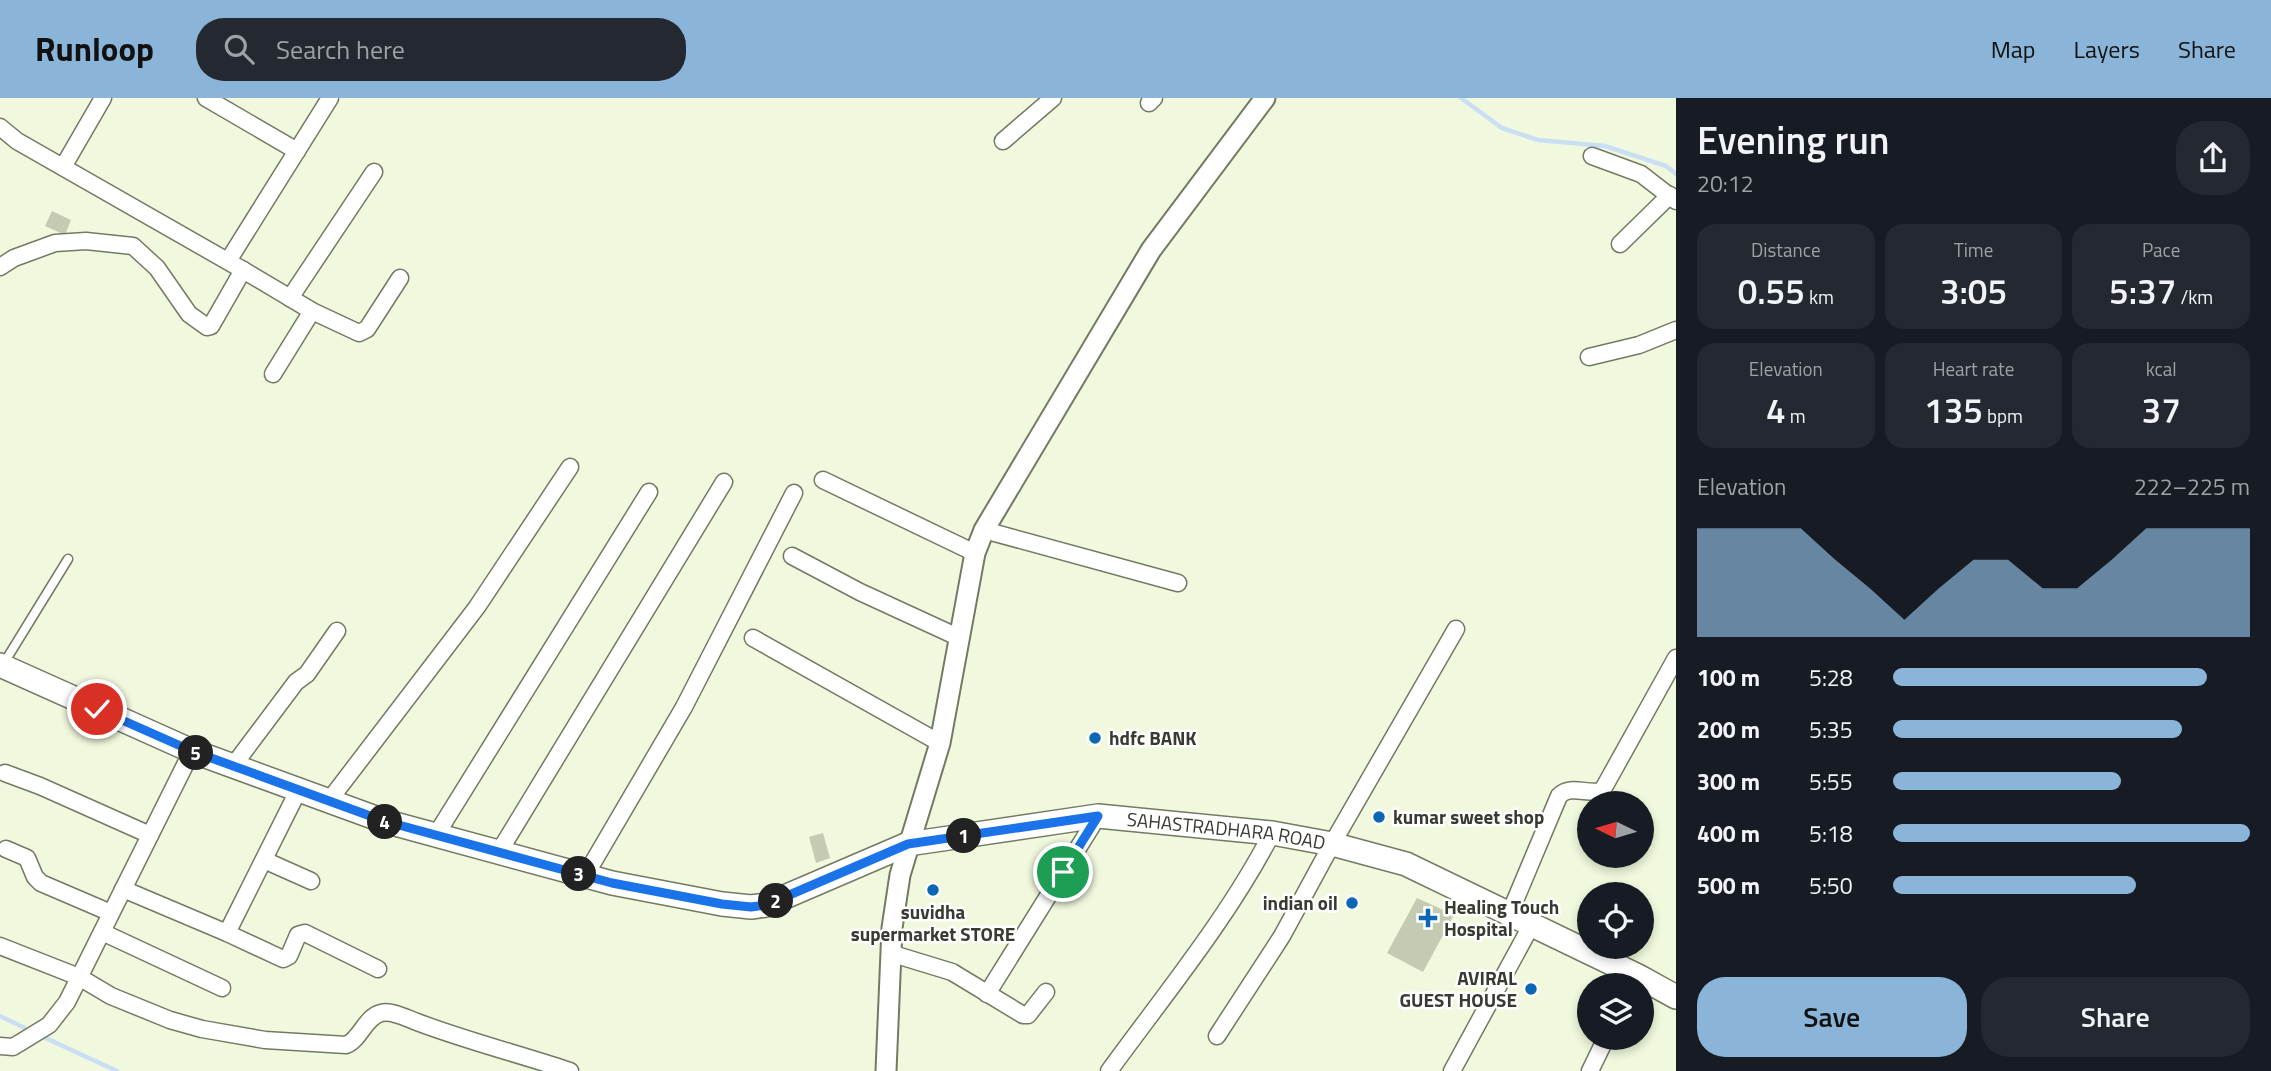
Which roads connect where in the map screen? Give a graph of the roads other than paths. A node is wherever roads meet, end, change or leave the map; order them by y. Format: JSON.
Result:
{"nodes":[{"id":1,"x":103,"y":98,"type":"edge"},
{"id":2,"x":206,"y":98,"type":"edge"},
{"id":3,"x":330,"y":98,"type":"edge"},
{"id":4,"x":1053,"y":98,"type":"edge"},
{"id":5,"x":1265,"y":98,"type":"edge"},
{"id":6,"x":0,"y":127,"type":"edge"},
{"id":7,"x":1003,"y":141,"type":"dead end"},
{"id":8,"x":297,"y":151,"type":"junction"},
{"id":9,"x":1592,"y":156,"type":"dead end"},
{"id":10,"x":63,"y":167,"type":"junction"},
{"id":11,"x":374,"y":172,"type":"dead end"},
{"id":12,"x":1673,"y":198,"type":"edge"},
{"id":13,"x":1620,"y":244,"type":"dead end"},
{"id":14,"x":228,"y":261,"type":"junction"},
{"id":15,"x":0,"y":267,"type":"edge"},
{"id":16,"x":243,"y":270,"type":"junction"},
{"id":17,"x":400,"y":278,"type":"dead end"},
{"id":18,"x":290,"y":298,"type":"junction"},
{"id":19,"x":312,"y":311,"type":"junction"},
{"id":20,"x":1676,"y":330,"type":"edge"},
{"id":21,"x":1589,"y":356,"type":"dead end"},
{"id":22,"x":273,"y":373,"type":"dead end"},
{"id":23,"x":570,"y":467,"type":"dead end"},
{"id":24,"x":823,"y":480,"type":"dead end"},
{"id":25,"x":724,"y":482,"type":"dead end"},
{"id":26,"x":649,"y":492,"type":"dead end"},
{"id":27,"x":794,"y":493,"type":"dead end"},
{"id":28,"x":984,"y":530,"type":"junction"},
{"id":29,"x":975,"y":553,"type":"junction"},
{"id":30,"x":792,"y":556,"type":"dead end"},
{"id":31,"x":68,"y":559,"type":"dead end"},
{"id":32,"x":1178,"y":583,"type":"dead end"},
{"id":33,"x":1456,"y":629,"type":"dead end"},
{"id":34,"x":337,"y":631,"type":"dead end"},
{"id":35,"x":753,"y":638,"type":"dead end"},
{"id":36,"x":960,"y":638,"type":"junction"},
{"id":37,"x":1676,"y":657,"type":"edge"},
{"id":38,"x":1,"y":665,"type":"edge"},
{"id":39,"x":940,"y":743,"type":"junction"},
{"id":40,"x":192,"y":751,"type":"junction"},
{"id":41,"x":233,"y":766,"type":"junction"},
{"id":42,"x":5,"y":773,"type":"dead end"},
{"id":43,"x":298,"y":791,"type":"junction"},
{"id":44,"x":328,"y":802,"type":"junction"},
{"id":45,"x":1098,"y":816,"type":"junction"},
{"id":46,"x":1272,"y":833,"type":"junction"},
{"id":47,"x":150,"y":835,"type":"junction"},
{"id":48,"x":436,"y":835,"type":"junction"},
{"id":49,"x":908,"y":844,"type":"junction"},
{"id":50,"x":1332,"y":844,"type":"junction"},
{"id":51,"x":6,"y":849,"type":"dead end"},
{"id":52,"x":499,"y":852,"type":"junction"},
{"id":53,"x":264,"y":860,"type":"junction"},
{"id":54,"x":585,"y":876,"type":"junction"},
{"id":55,"x":311,"y":881,"type":"dead end"},
{"id":56,"x":123,"y":889,"type":"junction"},
{"id":57,"x":111,"y":913,"type":"junction"},
{"id":58,"x":1509,"y":915,"type":"junction"},
{"id":59,"x":1531,"y":926,"type":"junction"},
{"id":60,"x":102,"y":932,"type":"junction"},
{"id":61,"x":227,"y":933,"type":"junction"},
{"id":62,"x":0,"y":946,"type":"edge"},
{"id":63,"x":893,"y":954,"type":"junction"},
{"id":64,"x":379,"y":969,"type":"dead end"},
{"id":65,"x":1620,"y":973,"type":"edge"},
{"id":66,"x":79,"y":976,"type":"junction"},
{"id":67,"x":222,"y":988,"type":"dead end"},
{"id":68,"x":1654,"y":988,"type":"edge"},
{"id":69,"x":1046,"y":992,"type":"dead end"},
{"id":70,"x":987,"y":994,"type":"junction"},
{"id":71,"x":1676,"y":997,"type":"edge"},
{"id":72,"x":1217,"y":1036,"type":"dead end"},
{"id":73,"x":6,"y":1047,"type":"edge"},
{"id":74,"x":1600,"y":1050,"type":"edge"},
{"id":75,"x":570,"y":1071,"type":"edge"},
{"id":76,"x":886,"y":1071,"type":"edge"},
{"id":77,"x":1109,"y":1071,"type":"edge"},
{"id":78,"x":1452,"y":1071,"type":"edge"},
{"id":79,"x":1590,"y":1071,"type":"edge"}],
"edges":[{"from":1,"to":10,"type":"street"},
{"from":2,"to":8,"type":"street"},
{"from":3,"to":8,"type":"street"},
{"from":4,"to":7,"type":"street"},
{"from":5,"to":28,"type":"street"},
{"from":6,"to":10,"type":"street"},
{"from":8,"to":14,"type":"street"},
{"from":9,"to":12,"type":"street"},
{"from":10,"to":14,"type":"street"},
{"from":11,"to":18,"type":"street"},
{"from":12,"to":13,"type":"street"},
{"from":14,"to":16,"type":"street"},
{"from":15,"to":16,"type":"street"},
{"from":16,"to":18,"type":"street"},
{"from":17,"to":19,"type":"street"},
{"from":18,"to":19,"type":"street"},
{"from":19,"to":22,"type":"street"},
{"from":20,"to":21,"type":"street"},
{"from":23,"to":44,"type":"street"},
{"from":24,"to":29,"type":"street"},
{"from":25,"to":52,"type":"street"},
{"from":26,"to":48,"type":"street"},
{"from":27,"to":54,"type":"street"},
{"from":28,"to":29,"type":"street"},
{"from":28,"to":32,"type":"street"},
{"from":29,"to":36,"type":"street"},
{"from":30,"to":36,"type":"street"},
{"from":31,"to":38,"type":"lane"},
{"from":33,"to":50,"type":"street"},
{"from":34,"to":41,"type":"street"},
{"from":35,"to":39,"type":"street"},
{"from":36,"to":39,"type":"street"},
{"from":37,"to":58,"type":"street"},
{"from":38,"to":40,"type":"main road","name":"SAHASTRADHARA ROAD"},
{"from":39,"to":49,"type":"street"},
{"from":40,"to":41,"type":"main road","name":"SAHASTRADHARA ROAD"},
{"from":40,"to":47,"type":"street"},
{"from":41,"to":43,"type":"main road","name":"SAHASTRADHARA ROAD"},
{"from":42,"to":47,"type":"street"},
{"from":43,"to":44,"type":"main road","name":"SAHASTRADHARA ROAD"},
{"from":43,"to":53,"type":"street"},
{"from":44,"to":48,"type":"main road","name":"SAHASTRADHARA ROAD"},
{"from":45,"to":46,"type":"main road","name":"SAHASTRADHARA ROAD"},
{"from":45,"to":49,"type":"main road","name":"SAHASTRADHARA ROAD"},
{"from":45,"to":70,"type":"street"},
{"from":46,"to":50,"type":"main road","name":"SAHASTRADHARA ROAD"},
{"from":46,"to":77,"type":"street"},
{"from":47,"to":56,"type":"street"},
{"from":48,"to":52,"type":"main road","name":"SAHASTRADHARA ROAD"},
{"from":49,"to":54,"type":"main road","name":"SAHASTRADHARA ROAD"},
{"from":49,"to":63,"type":"street"},
{"from":50,"to":58,"type":"main road","name":"SAHASTRADHARA ROAD"},
{"from":50,"to":72,"type":"street"},
{"from":51,"to":57,"type":"street"},
{"from":52,"to":54,"type":"main road","name":"SAHASTRADHARA ROAD"},
{"from":53,"to":55,"type":"street"},
{"from":53,"to":61,"type":"street"},
{"from":56,"to":57,"type":"street"},
{"from":56,"to":61,"type":"street"},
{"from":57,"to":60,"type":"street"},
{"from":58,"to":59,"type":"main road","name":"SAHASTRADHARA ROAD"},
{"from":59,"to":65,"type":"main road","name":"SAHASTRADHARA ROAD"},
{"from":59,"to":78,"type":"street"},
{"from":60,"to":66,"type":"street"},
{"from":60,"to":67,"type":"street"},
{"from":61,"to":64,"type":"street"},
{"from":62,"to":66,"type":"street"},
{"from":63,"to":70,"type":"street"},
{"from":63,"to":76,"type":"street"},
{"from":66,"to":73,"type":"street"},
{"from":66,"to":75,"type":"street"},
{"from":68,"to":71,"type":"main road","name":"SAHASTRADHARA ROAD"},
{"from":69,"to":70,"type":"street"},
{"from":74,"to":79,"type":"street"}]}
